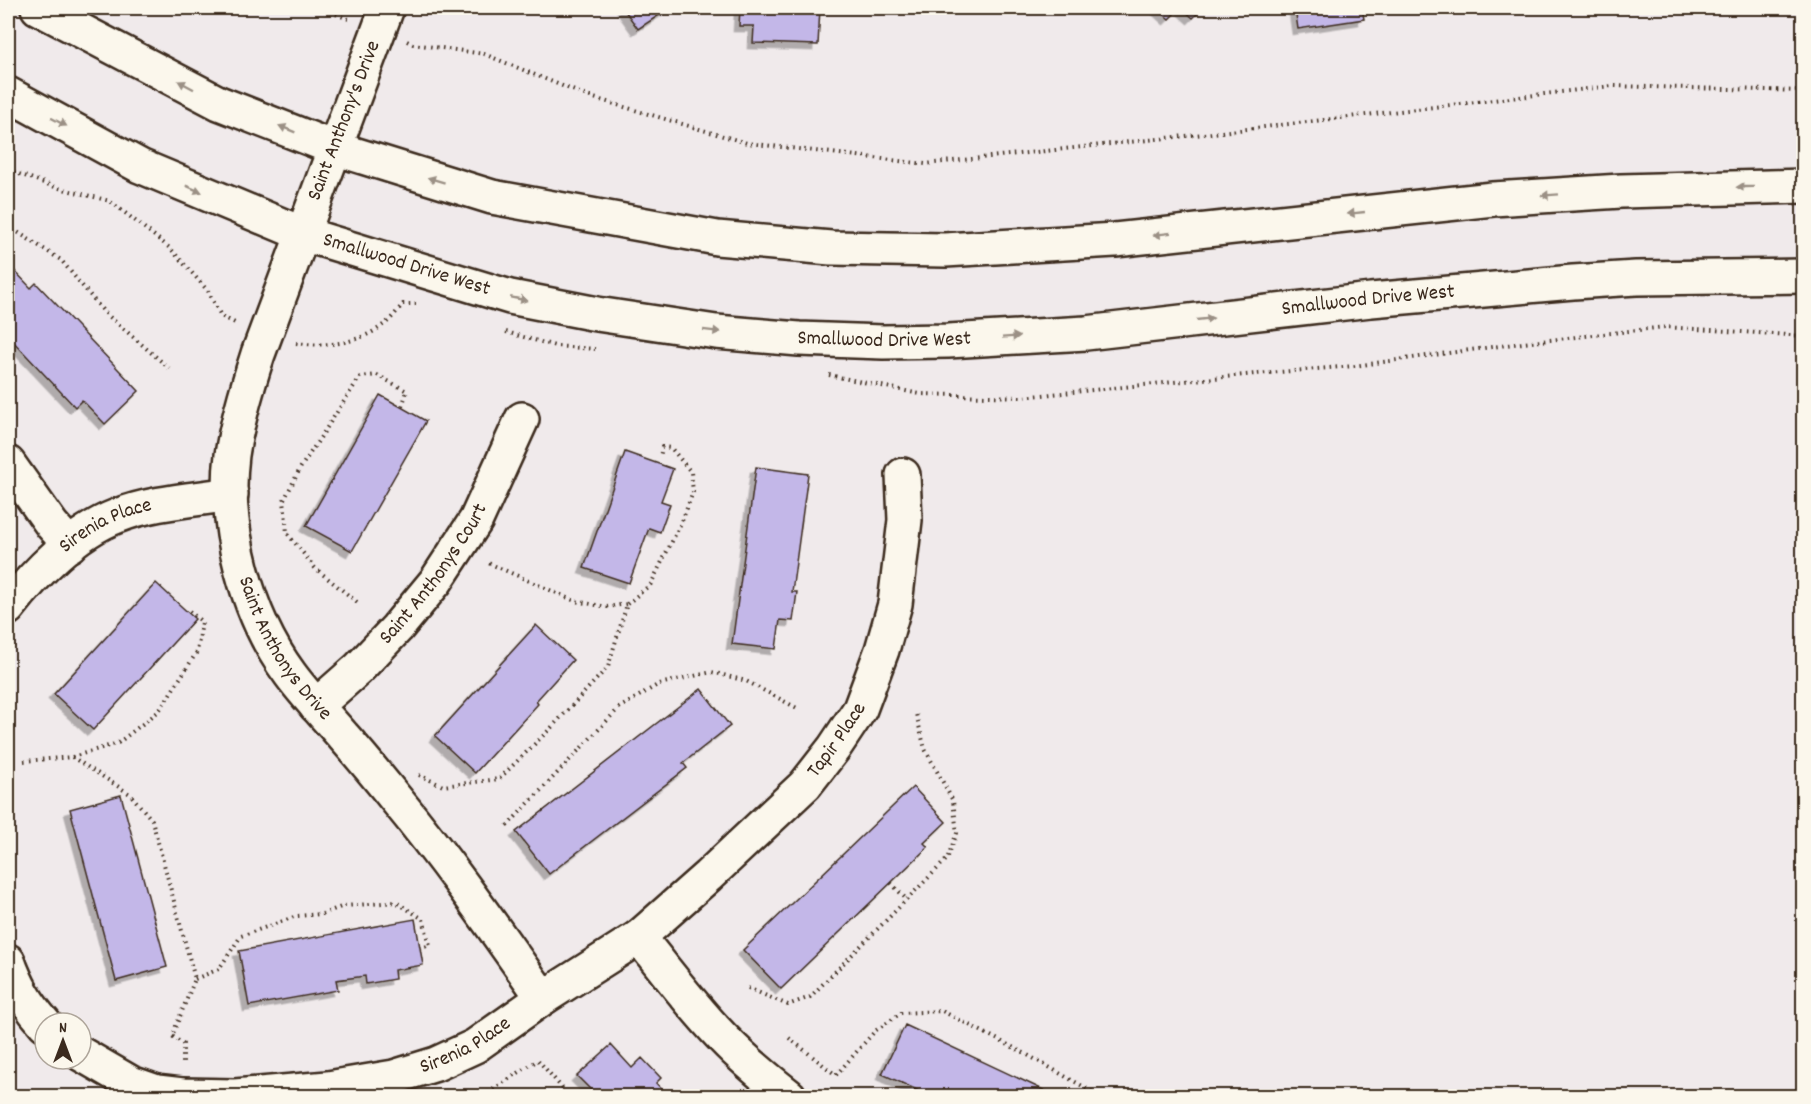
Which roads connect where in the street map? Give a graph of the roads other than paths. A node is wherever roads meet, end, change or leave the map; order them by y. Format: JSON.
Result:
{"nodes":[{"id":1,"x":38,"y":8,"type":"edge"},
{"id":2,"x":387,"y":8,"type":"edge"},
{"id":3,"x":8,"y":94,"type":"edge"},
{"id":4,"x":334,"y":148,"type":"junction"},
{"id":5,"x":1803,"y":186,"type":"edge"},
{"id":6,"x":303,"y":234,"type":"junction"},
{"id":7,"x":1803,"y":276,"type":"edge"},
{"id":8,"x":522,"y":419,"type":"dead end"},
{"id":9,"x":8,"y":464,"type":"edge"},
{"id":10,"x":903,"y":475,"type":"dead end"},
{"id":11,"x":231,"y":495,"type":"junction"},
{"id":12,"x":70,"y":545,"type":"junction"},
{"id":13,"x":8,"y":608,"type":"edge"},
{"id":14,"x":316,"y":706,"type":"junction"},
{"id":15,"x":639,"y":937,"type":"junction"},
{"id":16,"x":8,"y":961,"type":"edge"},
{"id":17,"x":543,"y":998,"type":"junction"},
{"id":18,"x":33,"y":1011,"type":"edge"},
{"id":19,"x":93,"y":1063,"type":"edge"},
{"id":20,"x":128,"y":1090,"type":"edge"},
{"id":21,"x":328,"y":1092,"type":"edge"},
{"id":22,"x":789,"y":1096,"type":"edge"}],
"edges":[{"from":4,"to":1,"type":"street","one_way":true},
{"from":2,"to":4,"type":"street","name":"Saint Anthony's Drive"},
{"from":3,"to":6,"type":"street","name":"Smallwood Drive West","one_way":true},
{"from":5,"to":4,"type":"street","one_way":true},
{"from":4,"to":6,"type":"street","name":"Saint Anthony's Drive"},
{"from":6,"to":7,"type":"street","name":"Smallwood Drive West","one_way":true},
{"from":6,"to":11,"type":"street","name":"Saint Anthonys Drive"},
{"from":8,"to":14,"type":"street","name":"Saint Anthonys Court"},
{"from":9,"to":12,"type":"street"},
{"from":10,"to":15,"type":"street","name":"Tapir Place"},
{"from":11,"to":12,"type":"street","name":"Sirenia Place"},
{"from":11,"to":14,"type":"street","name":"Saint Anthonys Drive"},
{"from":12,"to":13,"type":"street","name":"Sirenia Place"},
{"from":14,"to":17,"type":"street","name":"Saint Anthonys Drive"},
{"from":15,"to":17,"type":"street","name":"Tapir Place"},
{"from":15,"to":22,"type":"street"},
{"from":16,"to":18,"type":"street"},
{"from":17,"to":21,"type":"street","name":"Sirenia Place"},
{"from":19,"to":20,"type":"street","name":"Sirenia Place"},
{"from":20,"to":21,"type":"street","name":"Sirenia Place"}]}
